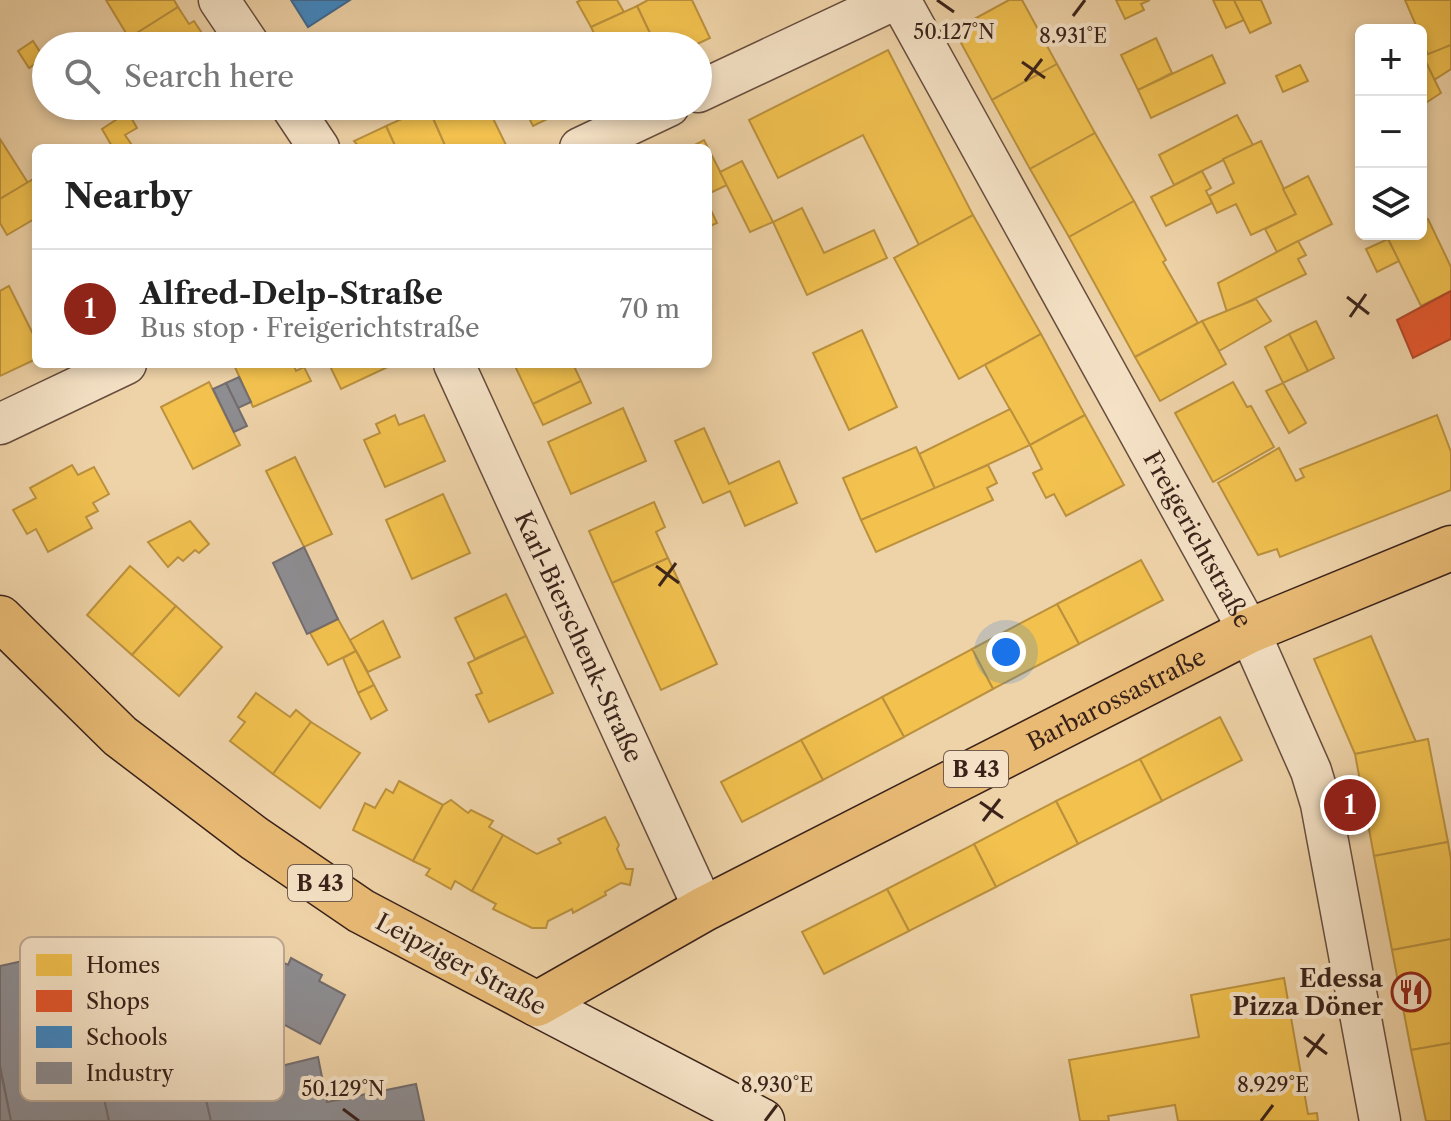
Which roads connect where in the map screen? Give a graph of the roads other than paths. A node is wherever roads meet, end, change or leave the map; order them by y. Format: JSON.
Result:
{"nodes":[{"id":1,"x":219,"y":0,"type":"edge"},
{"id":2,"x":897,"y":0,"type":"edge"},
{"id":3,"x":241,"y":32,"type":"edge"},
{"id":4,"x":712,"y":86,"type":"edge"},
{"id":5,"x":300,"y":120,"type":"edge"},
{"id":6,"x":639,"y":120,"type":"edge"},
{"id":7,"x":316,"y":144,"type":"edge"},
{"id":8,"x":588,"y":144,"type":"edge"},
{"id":9,"x":118,"y":368,"type":"edge"},
{"id":10,"x":456,"y":368,"type":"edge"},
{"id":11,"x":0,"y":424,"type":"edge"},
{"id":12,"x":1451,"y":548,"type":"edge"},
{"id":13,"x":0,"y":618,"type":"edge"},
{"id":14,"x":1249,"y":631,"type":"junction"},
{"id":15,"x":704,"y":909,"type":"junction"},
{"id":16,"x":537,"y":1004,"type":"junction"},
{"id":17,"x":762,"y":1121,"type":"edge"},
{"id":18,"x":1380,"y":1121,"type":"edge"}],
"edges":[{"from":1,"to":3,"type":"street"},
{"from":2,"to":4,"type":"street"},
{"from":2,"to":14,"type":"street","name":"Freigerichtstraße"},
{"from":5,"to":7,"type":"street"},
{"from":6,"to":8,"type":"street"},
{"from":9,"to":11,"type":"street"},
{"from":10,"to":15,"type":"street","name":"Karl-Bierschenk-Straße"},
{"from":12,"to":14,"type":"main road","name":"Barbarossastraße","number":"B 43"},
{"from":13,"to":16,"type":"main road","name":"Leipziger Straße","number":"B 43"},
{"from":14,"to":15,"type":"main road","name":"Barbarossastraße","number":"B 43"},
{"from":14,"to":18,"type":"street","name":"Freigerichtstraße"},
{"from":15,"to":16,"type":"main road","name":"Barbarossastraße","number":"B 43"},
{"from":16,"to":17,"type":"main road","name":"Leipziger Straße"}]}
